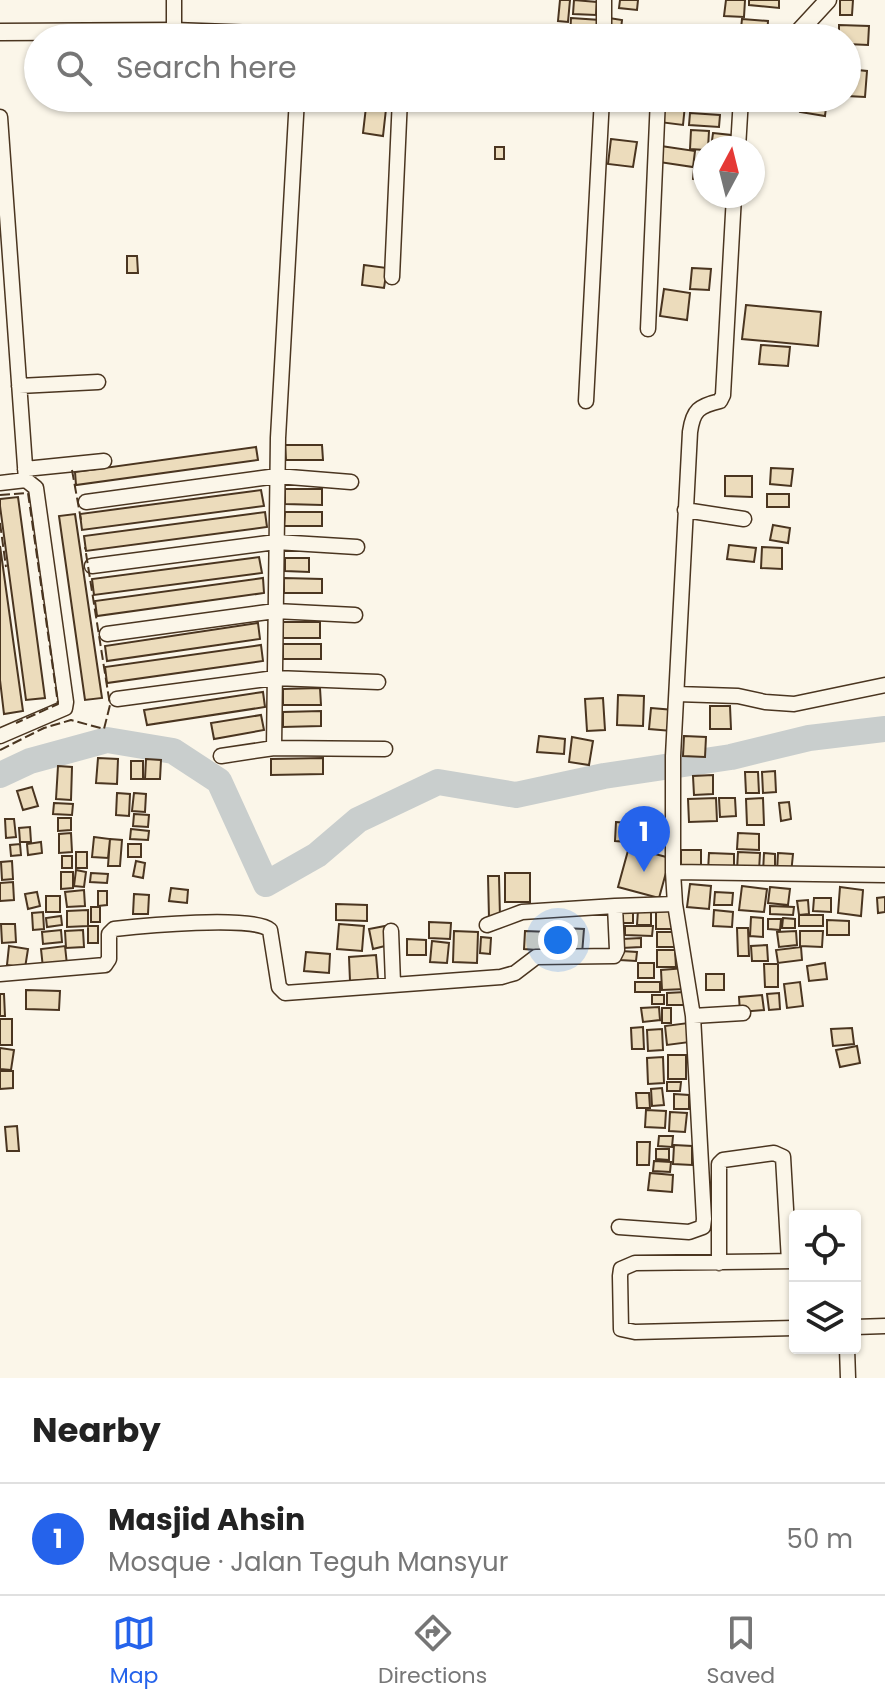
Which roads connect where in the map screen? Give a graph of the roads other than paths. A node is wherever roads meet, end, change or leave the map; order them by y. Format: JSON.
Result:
{"nodes":[{"id":1,"x":174,"y":0,"type":"edge"},
{"id":2,"x":604,"y":0,"type":"edge"},
{"id":3,"x":828,"y":0,"type":"edge"},
{"id":4,"x":174,"y":24,"type":"edge"},
{"id":5,"x":604,"y":24,"type":"edge"},
{"id":6,"x":806,"y":24,"type":"edge"},
{"id":7,"x":0,"y":32,"type":"edge"},
{"id":8,"x":24,"y":32,"type":"edge"},
{"id":9,"x":296,"y":112,"type":"edge"},
{"id":10,"x":399,"y":112,"type":"edge"},
{"id":11,"x":601,"y":112,"type":"edge"},
{"id":12,"x":657,"y":112,"type":"edge"},
{"id":13,"x":740,"y":112,"type":"edge"},
{"id":14,"x":0,"y":117,"type":"edge"},
{"id":15,"x":739,"y":136,"type":"edge"},
{"id":16,"x":733,"y":208,"type":"edge"},
{"id":17,"x":392,"y":277,"type":"dead end"},
{"id":18,"x":648,"y":329,"type":"dead end"},
{"id":19,"x":98,"y":382,"type":"dead end"},
{"id":20,"x":19,"y":386,"type":"junction"},
{"id":21,"x":586,"y":401,"type":"dead end"},
{"id":22,"x":104,"y":461,"type":"dead end"},
{"id":23,"x":25,"y":474,"type":"junction"},
{"id":24,"x":277,"y":476,"type":"junction"},
{"id":25,"x":351,"y":482,"type":"dead end"},
{"id":26,"x":0,"y":483,"type":"edge"},
{"id":27,"x":86,"y":502,"type":"dead end"},
{"id":28,"x":685,"y":510,"type":"junction"},
{"id":29,"x":744,"y":519,"type":"dead end"},
{"id":30,"x":276,"y":542,"type":"junction"},
{"id":31,"x":357,"y":547,"type":"dead end"},
{"id":32,"x":92,"y":566,"type":"dead end"},
{"id":33,"x":275,"y":611,"type":"junction"},
{"id":34,"x":355,"y":615,"type":"dead end"},
{"id":35,"x":107,"y":634,"type":"dead end"},
{"id":36,"x":275,"y":678,"type":"junction"},
{"id":37,"x":378,"y":682,"type":"dead end"},
{"id":38,"x":885,"y":685,"type":"edge"},
{"id":39,"x":677,"y":694,"type":"junction"},
{"id":40,"x":117,"y":699,"type":"dead end"},
{"id":41,"x":0,"y":736,"type":"edge"},
{"id":42,"x":274,"y":748,"type":"junction"},
{"id":43,"x":385,"y":749,"type":"dead end"},
{"id":44,"x":221,"y":756,"type":"dead end"},
{"id":45,"x":673,"y":872,"type":"junction"},
{"id":46,"x":885,"y":875,"type":"edge"},
{"id":47,"x":675,"y":904,"type":"junction"},
{"id":48,"x":615,"y":906,"type":"junction"},
{"id":49,"x":487,"y":925,"type":"dead end"},
{"id":50,"x":391,"y":931,"type":"dead end"},
{"id":51,"x":0,"y":974,"type":"edge"},
{"id":52,"x":393,"y":983,"type":"junction"},
{"id":53,"x":743,"y":1013,"type":"dead end"},
{"id":54,"x":693,"y":1016,"type":"junction"},
{"id":55,"x":789,"y":1226,"type":"edge"},
{"id":56,"x":619,"y":1227,"type":"dead end"},
{"id":57,"x":789,"y":1261,"type":"edge"},
{"id":58,"x":719,"y":1263,"type":"junction"},
{"id":59,"x":885,"y":1326,"type":"edge"},
{"id":60,"x":861,"y":1327,"type":"edge"},
{"id":61,"x":789,"y":1328,"type":"edge"},
{"id":62,"x":847,"y":1354,"type":"edge"},
{"id":63,"x":848,"y":1378,"type":"edge"}],
"edges":[{"from":1,"to":4,"type":"street"},
{"from":2,"to":5,"type":"street"},
{"from":3,"to":6,"type":"street"},
{"from":7,"to":8,"type":"street"},
{"from":9,"to":24,"type":"street"},
{"from":10,"to":17,"type":"street"},
{"from":11,"to":21,"type":"street"},
{"from":12,"to":18,"type":"street"},
{"from":13,"to":15,"type":"street"},
{"from":14,"to":20,"type":"street"},
{"from":16,"to":28,"type":"street"},
{"from":19,"to":20,"type":"street"},
{"from":20,"to":23,"type":"street"},
{"from":22,"to":23,"type":"street"},
{"from":23,"to":26,"type":"street"},
{"from":23,"to":41,"type":"street"},
{"from":24,"to":25,"type":"street"},
{"from":24,"to":27,"type":"street"},
{"from":24,"to":30,"type":"street"},
{"from":28,"to":29,"type":"street"},
{"from":28,"to":39,"type":"street"},
{"from":30,"to":31,"type":"street"},
{"from":30,"to":32,"type":"street"},
{"from":30,"to":33,"type":"street"},
{"from":33,"to":34,"type":"street"},
{"from":33,"to":35,"type":"street"},
{"from":33,"to":36,"type":"street"},
{"from":36,"to":37,"type":"street"},
{"from":36,"to":40,"type":"street"},
{"from":36,"to":42,"type":"street"},
{"from":38,"to":39,"type":"street"},
{"from":39,"to":45,"type":"street"},
{"from":42,"to":43,"type":"street"},
{"from":42,"to":44,"type":"street"},
{"from":45,"to":46,"type":"street"},
{"from":45,"to":47,"type":"street"},
{"from":47,"to":48,"type":"street"},
{"from":47,"to":54,"type":"street"},
{"from":48,"to":49,"type":"street"},
{"from":48,"to":52,"type":"street"},
{"from":50,"to":52,"type":"street"},
{"from":51,"to":52,"type":"street"},
{"from":53,"to":54,"type":"street"},
{"from":54,"to":56,"type":"street"},
{"from":55,"to":58,"type":"street"},
{"from":57,"to":58,"type":"street"},
{"from":58,"to":61,"type":"street"},
{"from":59,"to":60,"type":"street"},
{"from":62,"to":63,"type":"street"}]}
